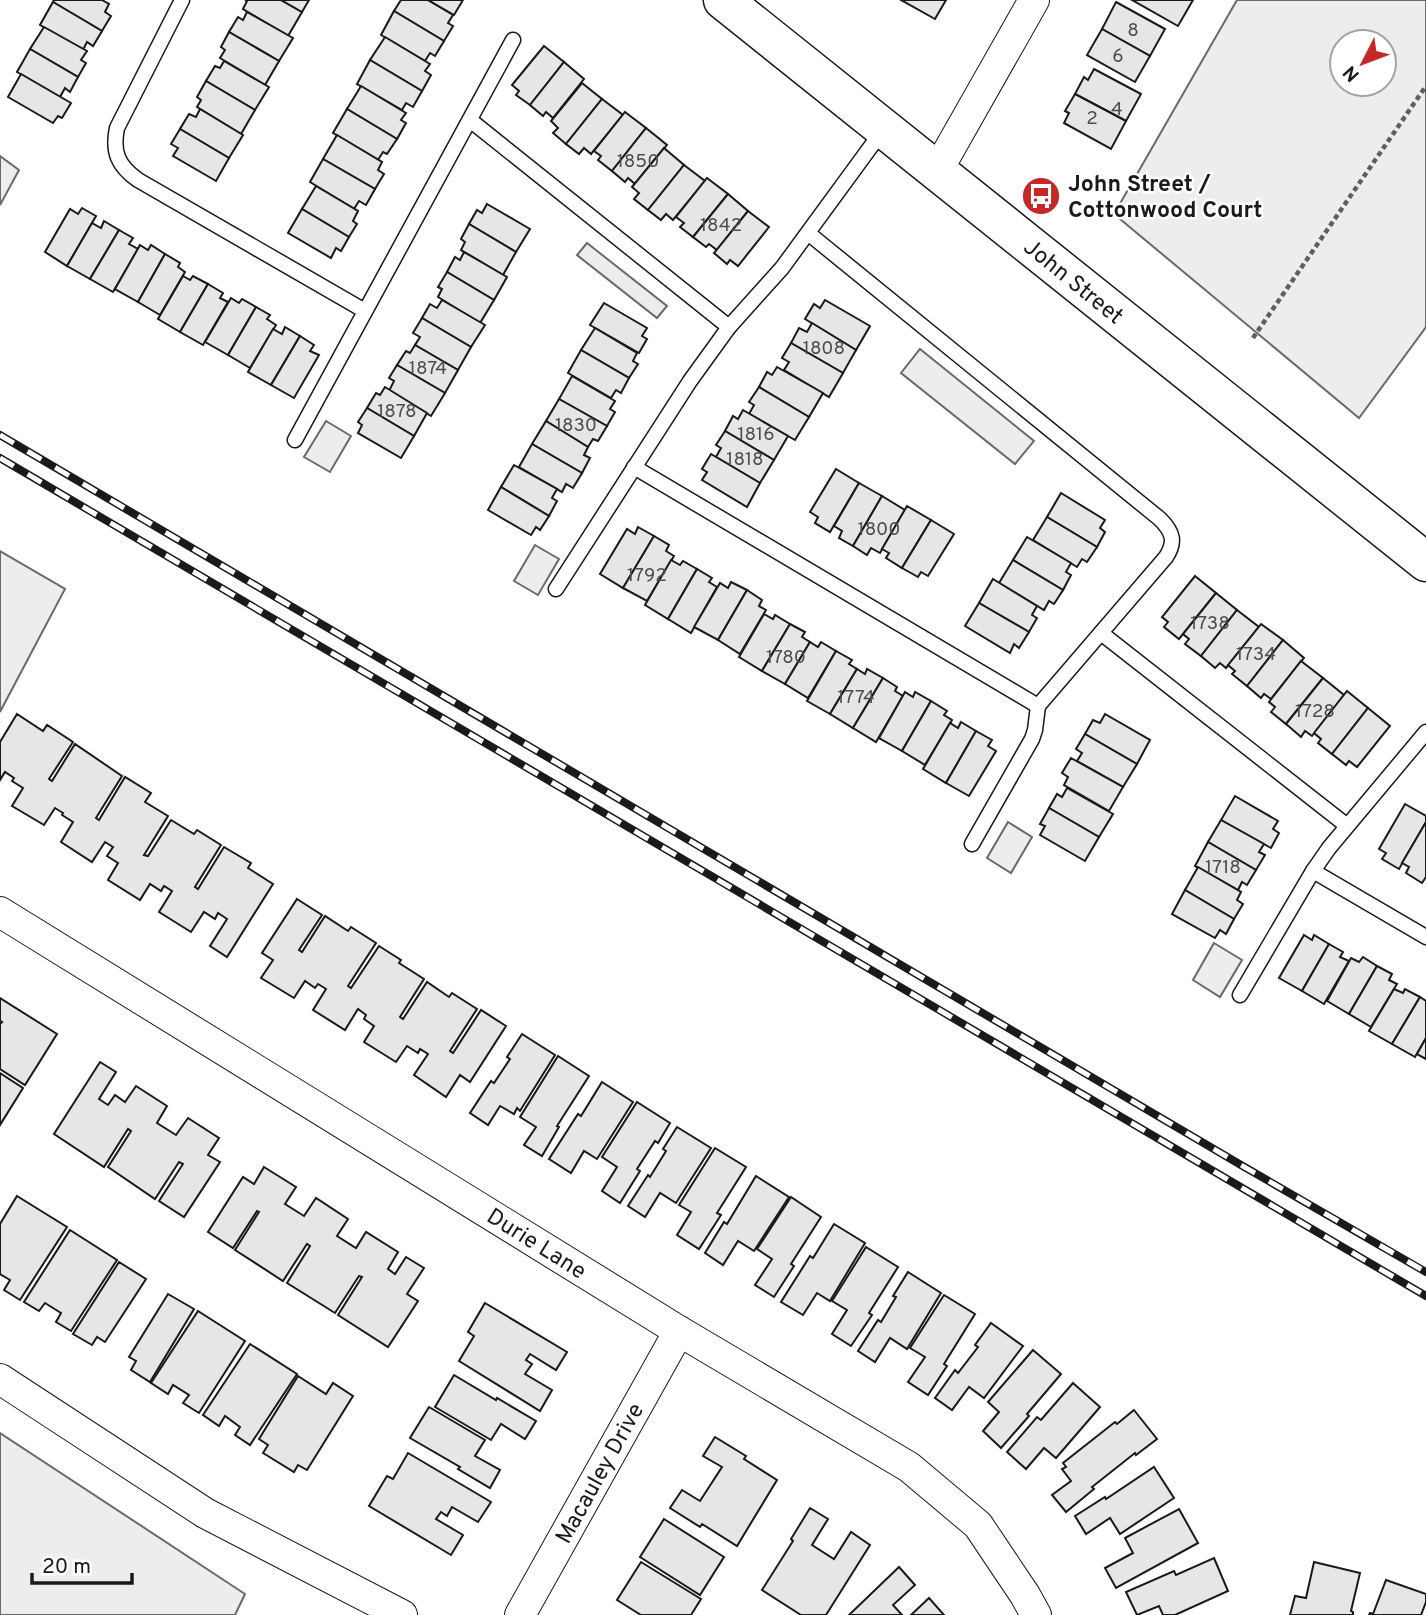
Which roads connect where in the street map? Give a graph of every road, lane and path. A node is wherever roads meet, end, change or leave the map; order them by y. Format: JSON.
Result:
{"nodes":[{"id":1,"x":182,"y":0,"type":"edge"},
{"id":2,"x":723,"y":0,"type":"edge"},
{"id":3,"x":1034,"y":0,"type":"edge"},
{"id":4,"x":513,"y":40,"type":"dead end"},
{"id":5,"x":1426,"y":86,"type":"edge"},
{"id":6,"x":470,"y":120,"type":"junction"},
{"id":7,"x":884,"y":128,"type":"junction"},
{"id":8,"x":937,"y":172,"type":"junction"},
{"id":9,"x":807,"y":233,"type":"junction"},
{"id":10,"x":365,"y":312,"type":"junction"},
{"id":11,"x":729,"y":327,"type":"junction"},
{"id":12,"x":1253,"y":338,"type":"dead end"},
{"id":13,"x":295,"y":440,"type":"dead end"},
{"id":14,"x":634,"y":467,"type":"junction"},
{"id":15,"x":1426,"y":562,"type":"edge"},
{"id":16,"x":556,"y":589,"type":"dead end"},
{"id":17,"x":1101,"y":632,"type":"junction"},
{"id":18,"x":1038,"y":706,"type":"junction"},
{"id":19,"x":1426,"y":732,"type":"edge"},
{"id":20,"x":1346,"y":825,"type":"junction"},
{"id":21,"x":972,"y":844,"type":"dead end"},
{"id":22,"x":1313,"y":871,"type":"junction"},
{"id":23,"x":0,"y":912,"type":"edge"},
{"id":24,"x":1426,"y":937,"type":"edge"},
{"id":25,"x":1240,"y":995,"type":"dead end"},
{"id":26,"x":679,"y":1331,"type":"junction"},
{"id":27,"x":0,"y":1379,"type":"edge"},
{"id":28,"x":402,"y":1615,"type":"edge"},
{"id":29,"x":520,"y":1615,"type":"edge"},
{"id":30,"x":1037,"y":1615,"type":"edge"}],
"edges":[{"from":1,"to":10,"type":"lane"},
{"from":2,"to":7,"type":"main road","name":"John Street"},
{"from":3,"to":8,"type":"street"},
{"from":4,"to":6,"type":"lane"},
{"from":5,"to":12,"type":"path"},
{"from":6,"to":10,"type":"lane"},
{"from":6,"to":11,"type":"lane"},
{"from":7,"to":8,"type":"main road","name":"John Street"},
{"from":7,"to":9,"type":"lane"},
{"from":8,"to":15,"type":"main road","name":"John Street"},
{"from":9,"to":11,"type":"lane"},
{"from":9,"to":17,"type":"lane"},
{"from":10,"to":13,"type":"lane"},
{"from":11,"to":14,"type":"lane"},
{"from":14,"to":16,"type":"lane"},
{"from":14,"to":18,"type":"lane"},
{"from":17,"to":18,"type":"lane"},
{"from":17,"to":20,"type":"lane"},
{"from":18,"to":21,"type":"lane"},
{"from":19,"to":20,"type":"lane"},
{"from":20,"to":22,"type":"lane"},
{"from":22,"to":24,"type":"lane"},
{"from":22,"to":25,"type":"lane"},
{"from":23,"to":26,"type":"street","name":"Durie Lane"},
{"from":26,"to":29,"type":"street","name":"Macauley Drive"},
{"from":26,"to":30,"type":"street","name":"Durie Lane"},
{"from":27,"to":28,"type":"street"}]}
